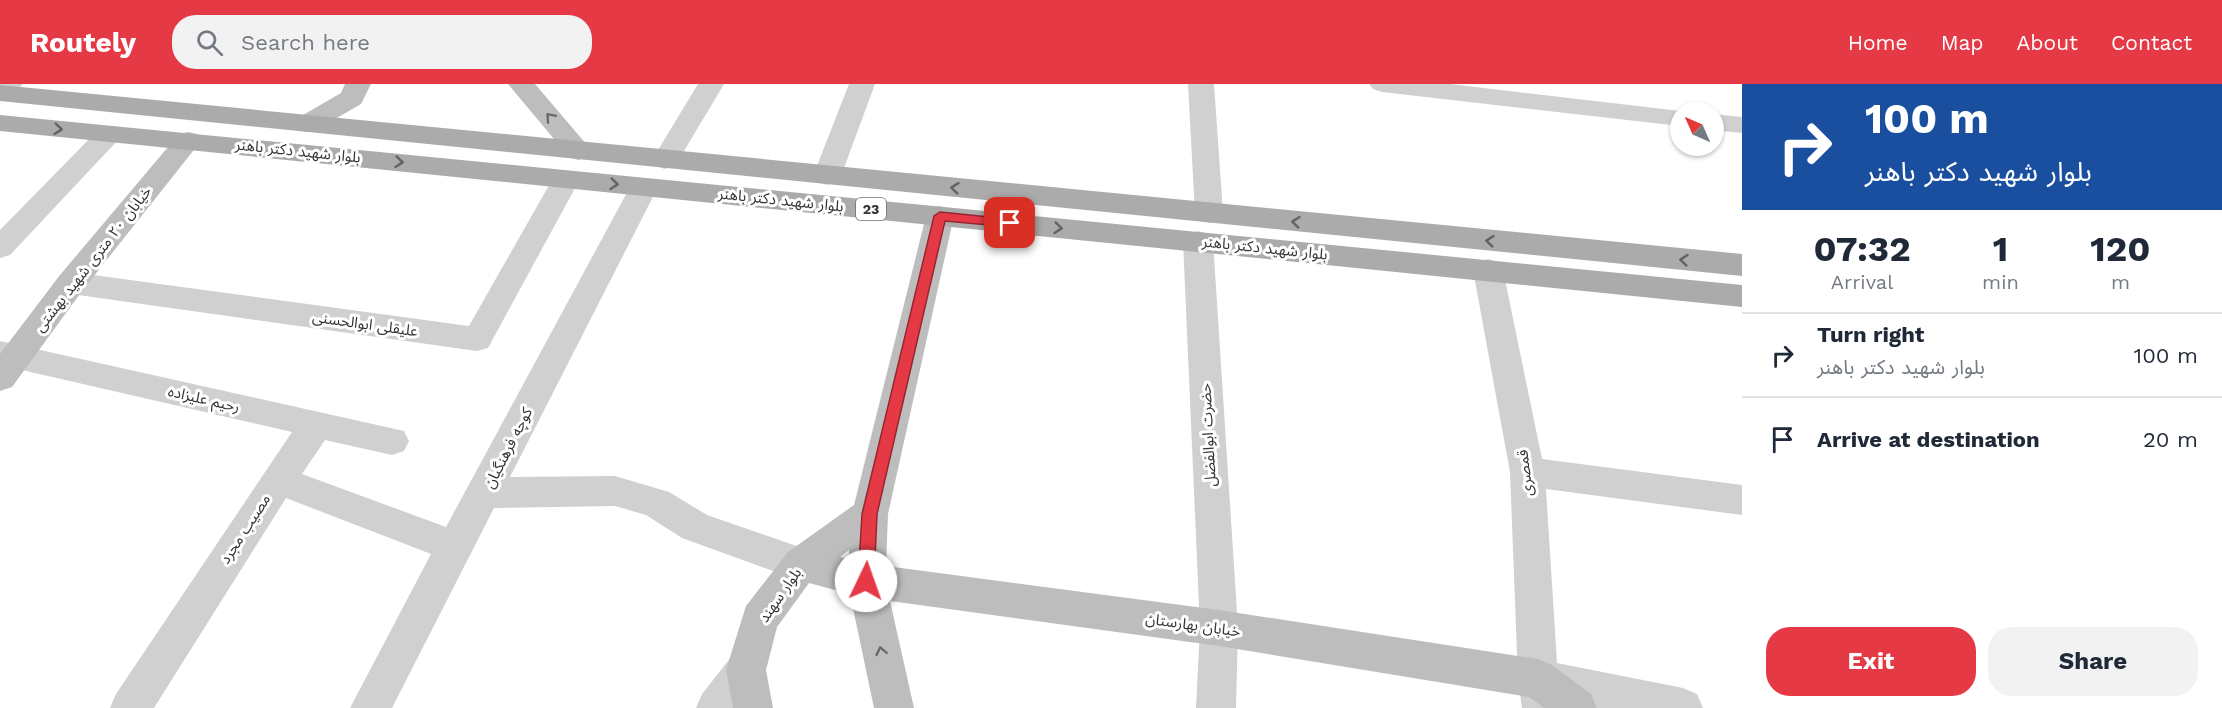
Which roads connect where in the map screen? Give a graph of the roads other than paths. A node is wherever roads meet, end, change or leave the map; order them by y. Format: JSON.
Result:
{"nodes":[{"id":1,"x":10,"y":84,"type":"edge"},
{"id":2,"x":358,"y":84,"type":"edge"},
{"id":3,"x":711,"y":84,"type":"edge"},
{"id":4,"x":862,"y":84,"type":"edge"},
{"id":5,"x":1201,"y":84,"type":"edge"},
{"id":6,"x":1382,"y":84,"type":"edge"},
{"id":7,"x":524,"y":85,"type":"edge"},
{"id":8,"x":0,"y":93,"type":"edge"},
{"id":9,"x":208,"y":114,"type":"junction"},
{"id":10,"x":1670,"y":117,"type":"edge"},
{"id":11,"x":0,"y":123,"type":"edge"},
{"id":12,"x":1724,"y":123,"type":"edge"},
{"id":13,"x":307,"y":124,"type":"junction"},
{"id":14,"x":1742,"y":125,"type":"edge"},
{"id":15,"x":109,"y":134,"type":"junction"},
{"id":16,"x":188,"y":140,"type":"junction"},
{"id":17,"x":578,"y":151,"type":"junction"},
{"id":18,"x":665,"y":159,"type":"junction"},
{"id":19,"x":827,"y":176,"type":"junction"},
{"id":20,"x":566,"y":179,"type":"junction"},
{"id":21,"x":644,"y":187,"type":"junction"},
{"id":22,"x":940,"y":216,"type":"junction"},
{"id":23,"x":1203,"y":227,"type":"junction"},
{"id":24,"x":0,"y":248,"type":"edge"},
{"id":25,"x":1742,"y":266,"type":"edge"},
{"id":26,"x":1488,"y":270,"type":"junction"},
{"id":27,"x":71,"y":283,"type":"junction"},
{"id":28,"x":1742,"y":296,"type":"edge"},
{"id":29,"x":6,"y":362,"type":"edge"},
{"id":30,"x":316,"y":425,"type":"junction"},
{"id":31,"x":392,"y":441,"type":"dead end"},
{"id":32,"x":1527,"y":472,"type":"junction"},
{"id":33,"x":278,"y":480,"type":"junction"},
{"id":34,"x":485,"y":494,"type":"junction"},
{"id":35,"x":1742,"y":500,"type":"edge"},
{"id":36,"x":870,"y":514,"type":"junction"},
{"id":37,"x":455,"y":547,"type":"junction"},
{"id":38,"x":801,"y":564,"type":"junction"},
{"id":39,"x":866,"y":581,"type":"junction"},
{"id":40,"x":1219,"y":628,"type":"junction"},
{"id":41,"x":746,"y":669,"type":"junction"},
{"id":42,"x":1540,"y":693,"type":"edge"},
{"id":43,"x":130,"y":708,"type":"edge"},
{"id":44,"x":370,"y":708,"type":"edge"},
{"id":45,"x":716,"y":708,"type":"edge"},
{"id":46,"x":753,"y":708,"type":"edge"},
{"id":47,"x":894,"y":708,"type":"edge"},
{"id":48,"x":1215,"y":708,"type":"edge"},
{"id":49,"x":1577,"y":708,"type":"edge"},
{"id":50,"x":1683,"y":708,"type":"edge"}],
"edges":[{"from":1,"to":8,"type":"street"},
{"from":2,"to":13,"type":"street"},
{"from":3,"to":18,"type":"street"},
{"from":4,"to":19,"type":"street"},
{"from":5,"to":23,"type":"street","name":"حضرت ابوالفضل"},
{"from":6,"to":10,"type":"street"},
{"from":17,"to":7,"type":"street","one_way":true},
{"from":8,"to":9,"type":"main road","name":"بلوار شهید دکتر باهنر","number":"23"},
{"from":9,"to":13,"type":"main road","name":"بلوار شهید دکتر باهنر","number":"23"},
{"from":9,"to":16,"type":"main road"},
{"from":11,"to":15,"type":"main road","name":"بلوار شهید دکتر باهنر","number":"23","one_way":true},
{"from":12,"to":14,"type":"street"},
{"from":13,"to":17,"type":"main road","name":"بلوار شهید دکتر باهنر","number":"23"},
{"from":15,"to":16,"type":"main road","name":"بلوار شهید دکتر باهنر","number":"23"},
{"from":15,"to":24,"type":"street"},
{"from":16,"to":20,"type":"main road","name":"بلوار شهید دکتر باهنر","number":"23","one_way":true},
{"from":16,"to":27,"type":"street","name":"خیابان ۲۰ متری شهید بهشتی"},
{"from":17,"to":18,"type":"main road","name":"بلوار شهید دکتر باهنر","number":"23"},
{"from":17,"to":20,"type":"main road"},
{"from":18,"to":19,"type":"main road","name":"بلوار شهید دکتر باهنر","number":"23"},
{"from":23,"to":19,"type":"main road","name":"بلوار شهید دکتر باهنر","number":"23","one_way":true},
{"from":20,"to":21,"type":"main road","name":"بلوار شهید دکتر باهنر","number":"23","one_way":true},
{"from":20,"to":27,"type":"street","name":"علیقلی ابوالحسنی"},
{"from":21,"to":22,"type":"main road","name":"بلوار شهید دکتر باهنر","number":"23"},
{"from":21,"to":34,"type":"street","name":"کوچه فرهنگیان"},
{"from":22,"to":23,"type":"main road","name":"بلوار شهید دکتر باهنر","number":"23","one_way":true},
{"from":22,"to":36,"type":"street"},
{"from":25,"to":23,"type":"main road","name":"بلوار شهید دکتر باهنر","number":"23","one_way":true},
{"from":23,"to":26,"type":"main road","name":"بلوار شهید دکتر باهنر","number":"23"},
{"from":23,"to":40,"type":"street","name":"حضرت ابوالفضل"},
{"from":26,"to":28,"type":"main road","name":"بلوار شهید دکتر باهنر","number":"23"},
{"from":26,"to":32,"type":"street","name":"قمصری"},
{"from":27,"to":29,"type":"street","name":"خیابان ۲۰ متری شهید بهشتی"},
{"from":29,"to":30,"type":"street","name":"رحیم علیزاده"},
{"from":30,"to":31,"type":"street","name":"رحیم علیزاده"},
{"from":30,"to":33,"type":"street"},
{"from":32,"to":35,"type":"street"},
{"from":32,"to":42,"type":"street","name":"قمصری"},
{"from":33,"to":37,"type":"street","name":"مصیب مجرد"},
{"from":33,"to":43,"type":"street","name":"مصیب مجرد"},
{"from":34,"to":37,"type":"street","name":"کوچه فرهنگیان"},
{"from":34,"to":38,"type":"street"},
{"from":36,"to":38,"type":"street","name":"بلوار سهند"},
{"from":36,"to":39,"type":"street"},
{"from":37,"to":44,"type":"street","name":"کوچه فرهنگیان"},
{"from":38,"to":39,"type":"street","name":"خیابان بهارستان"},
{"from":38,"to":41,"type":"street","name":"بلوار سهند"},
{"from":39,"to":40,"type":"street","name":"خیابان بهارستان"},
{"from":47,"to":39,"type":"street","one_way":true},
{"from":40,"to":42,"type":"street","name":"خیابان بهارستان"},
{"from":40,"to":48,"type":"street","name":"حضرت ابوالفضل"},
{"from":41,"to":45,"type":"street"},
{"from":41,"to":46,"type":"street","name":"بلوار سهند"},
{"from":42,"to":49,"type":"street","name":"خیابان بهارستان"},
{"from":42,"to":50,"type":"street"}]}
